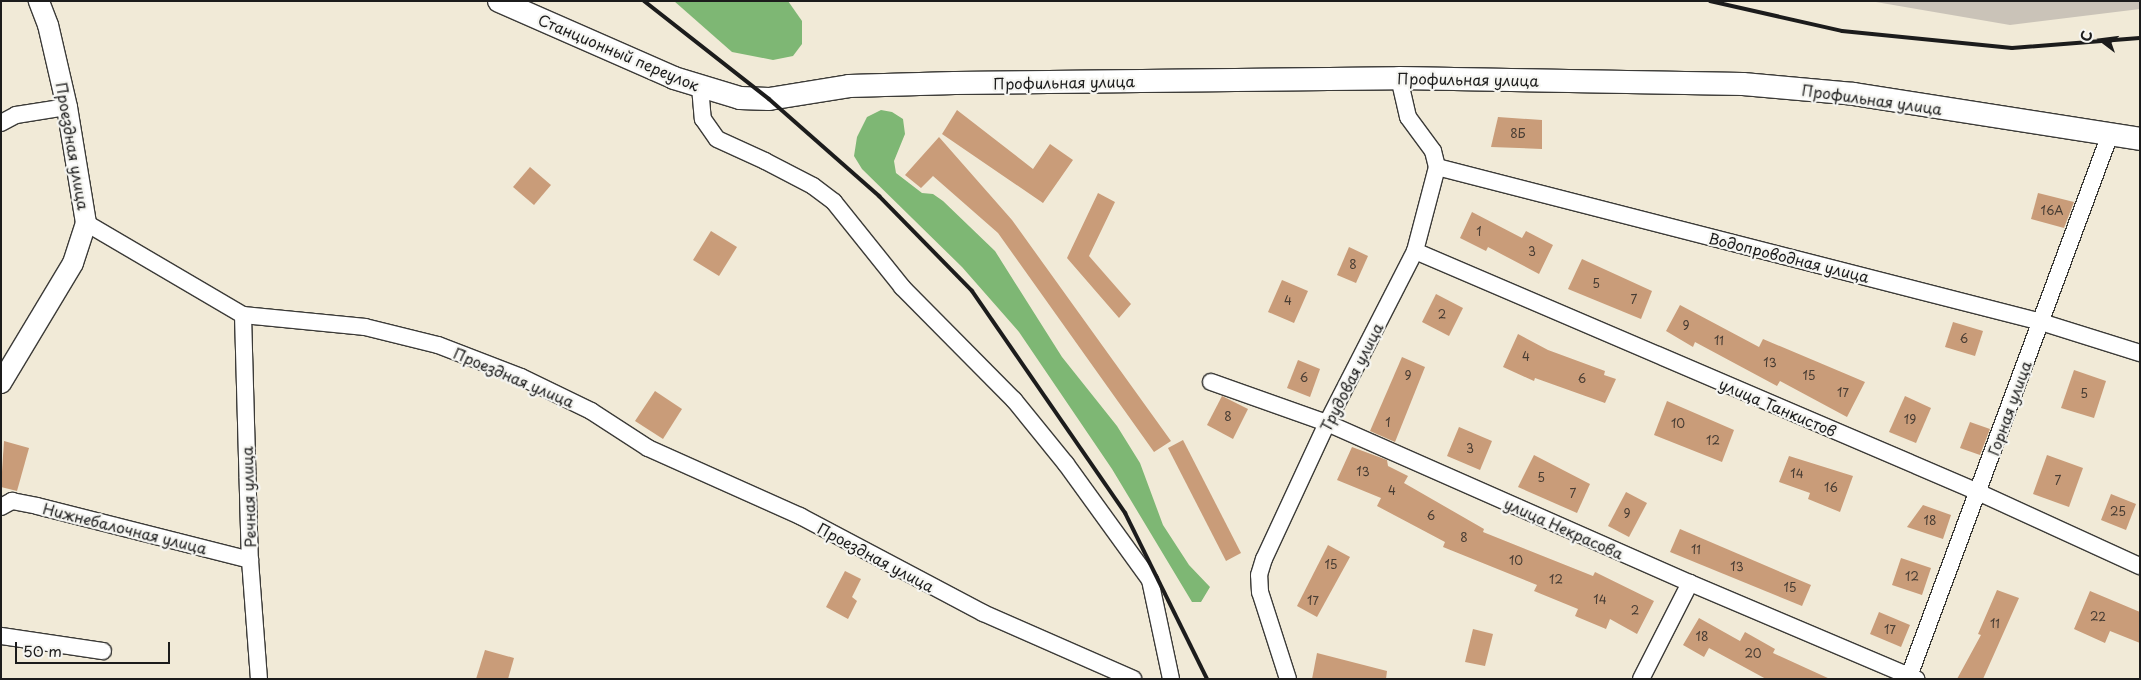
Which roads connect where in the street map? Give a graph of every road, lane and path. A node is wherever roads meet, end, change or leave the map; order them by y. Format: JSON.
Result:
{"nodes":[{"id":1,"x":39,"y":1,"type":"edge"},
{"id":2,"x":499,"y":1,"type":"edge"},
{"id":3,"x":1399,"y":78,"type":"junction"},
{"id":4,"x":700,"y":86,"type":"junction"},
{"id":5,"x":740,"y":98,"type":"joint"},
{"id":6,"x":67,"y":107,"type":"junction"},
{"id":7,"x":1,"y":123,"type":"edge"},
{"id":8,"x":2109,"y":136,"type":"junction"},
{"id":9,"x":2140,"y":140,"type":"edge"},
{"id":10,"x":1437,"y":167,"type":"junction"},
{"id":11,"x":86,"y":223,"type":"junction"},
{"id":12,"x":1415,"y":251,"type":"junction"},
{"id":13,"x":243,"y":315,"type":"junction"},
{"id":14,"x":2042,"y":322,"type":"junction"},
{"id":15,"x":2140,"y":353,"type":"edge"},
{"id":16,"x":1211,"y":382,"type":"dead end"},
{"id":17,"x":1,"y":383,"type":"edge"},
{"id":18,"x":1328,"y":423,"type":"junction"},
{"id":19,"x":1978,"y":492,"type":"junction"},
{"id":20,"x":1,"y":507,"type":"edge"},
{"id":21,"x":250,"y":560,"type":"junction"},
{"id":22,"x":2140,"y":566,"type":"edge"},
{"id":23,"x":1690,"y":583,"type":"junction"},
{"id":24,"x":1,"y":636,"type":"edge"},
{"id":25,"x":103,"y":651,"type":"dead end"},
{"id":26,"x":1911,"y":678,"type":"edge"},
{"id":27,"x":259,"y":679,"type":"edge"},
{"id":28,"x":1133,"y":679,"type":"edge"},
{"id":29,"x":1172,"y":679,"type":"edge"},
{"id":30,"x":1288,"y":679,"type":"edge"},
{"id":31,"x":1641,"y":679,"type":"edge"}],
"edges":[{"from":1,"to":6,"type":"street","name":"Проездная улица"},
{"from":2,"to":4,"type":"main road","name":"Станционный переулок"},
{"from":3,"to":5,"type":"main road","name":"Профильная улица"},
{"from":3,"to":8,"type":"main road","name":"Профильная улица"},
{"from":3,"to":10,"type":"street"},
{"from":4,"to":5,"type":"main road","name":"Станционный переулок"},
{"from":4,"to":29,"type":"street"},
{"from":6,"to":7,"type":"street"},
{"from":6,"to":11,"type":"street","name":"Проездная улица"},
{"from":8,"to":9,"type":"main road","name":"Профильная улица"},
{"from":8,"to":14,"type":"street","name":"Горная улица"},
{"from":10,"to":12,"type":"street","name":"Трудовая улица"},
{"from":10,"to":14,"type":"street","name":"Водопроводная улица"},
{"from":11,"to":13,"type":"street","name":"Проездная улица"},
{"from":11,"to":17,"type":"street"},
{"from":12,"to":18,"type":"street","name":"Трудовая улица"},
{"from":12,"to":19,"type":"street","name":"улица Танкистов"},
{"from":13,"to":21,"type":"street","name":"Речная улица"},
{"from":13,"to":28,"type":"street","name":"Проездная улица"},
{"from":14,"to":15,"type":"street","name":"Водопроводная улица"},
{"from":14,"to":19,"type":"street","name":"Горная улица"},
{"from":16,"to":18,"type":"street","name":"улица Некрасова"},
{"from":18,"to":23,"type":"street","name":"улица Некрасова"},
{"from":18,"to":30,"type":"street","name":"Трудовая улица"},
{"from":19,"to":22,"type":"street","name":"улица Танкистов"},
{"from":19,"to":26,"type":"street","name":"Горная улица"},
{"from":20,"to":21,"type":"street","name":"Нижнебалочная улица"},
{"from":21,"to":27,"type":"street","name":"Речная улица"},
{"from":23,"to":26,"type":"street","name":"улица Некрасова"},
{"from":23,"to":31,"type":"street"},
{"from":24,"to":25,"type":"street"}]}
